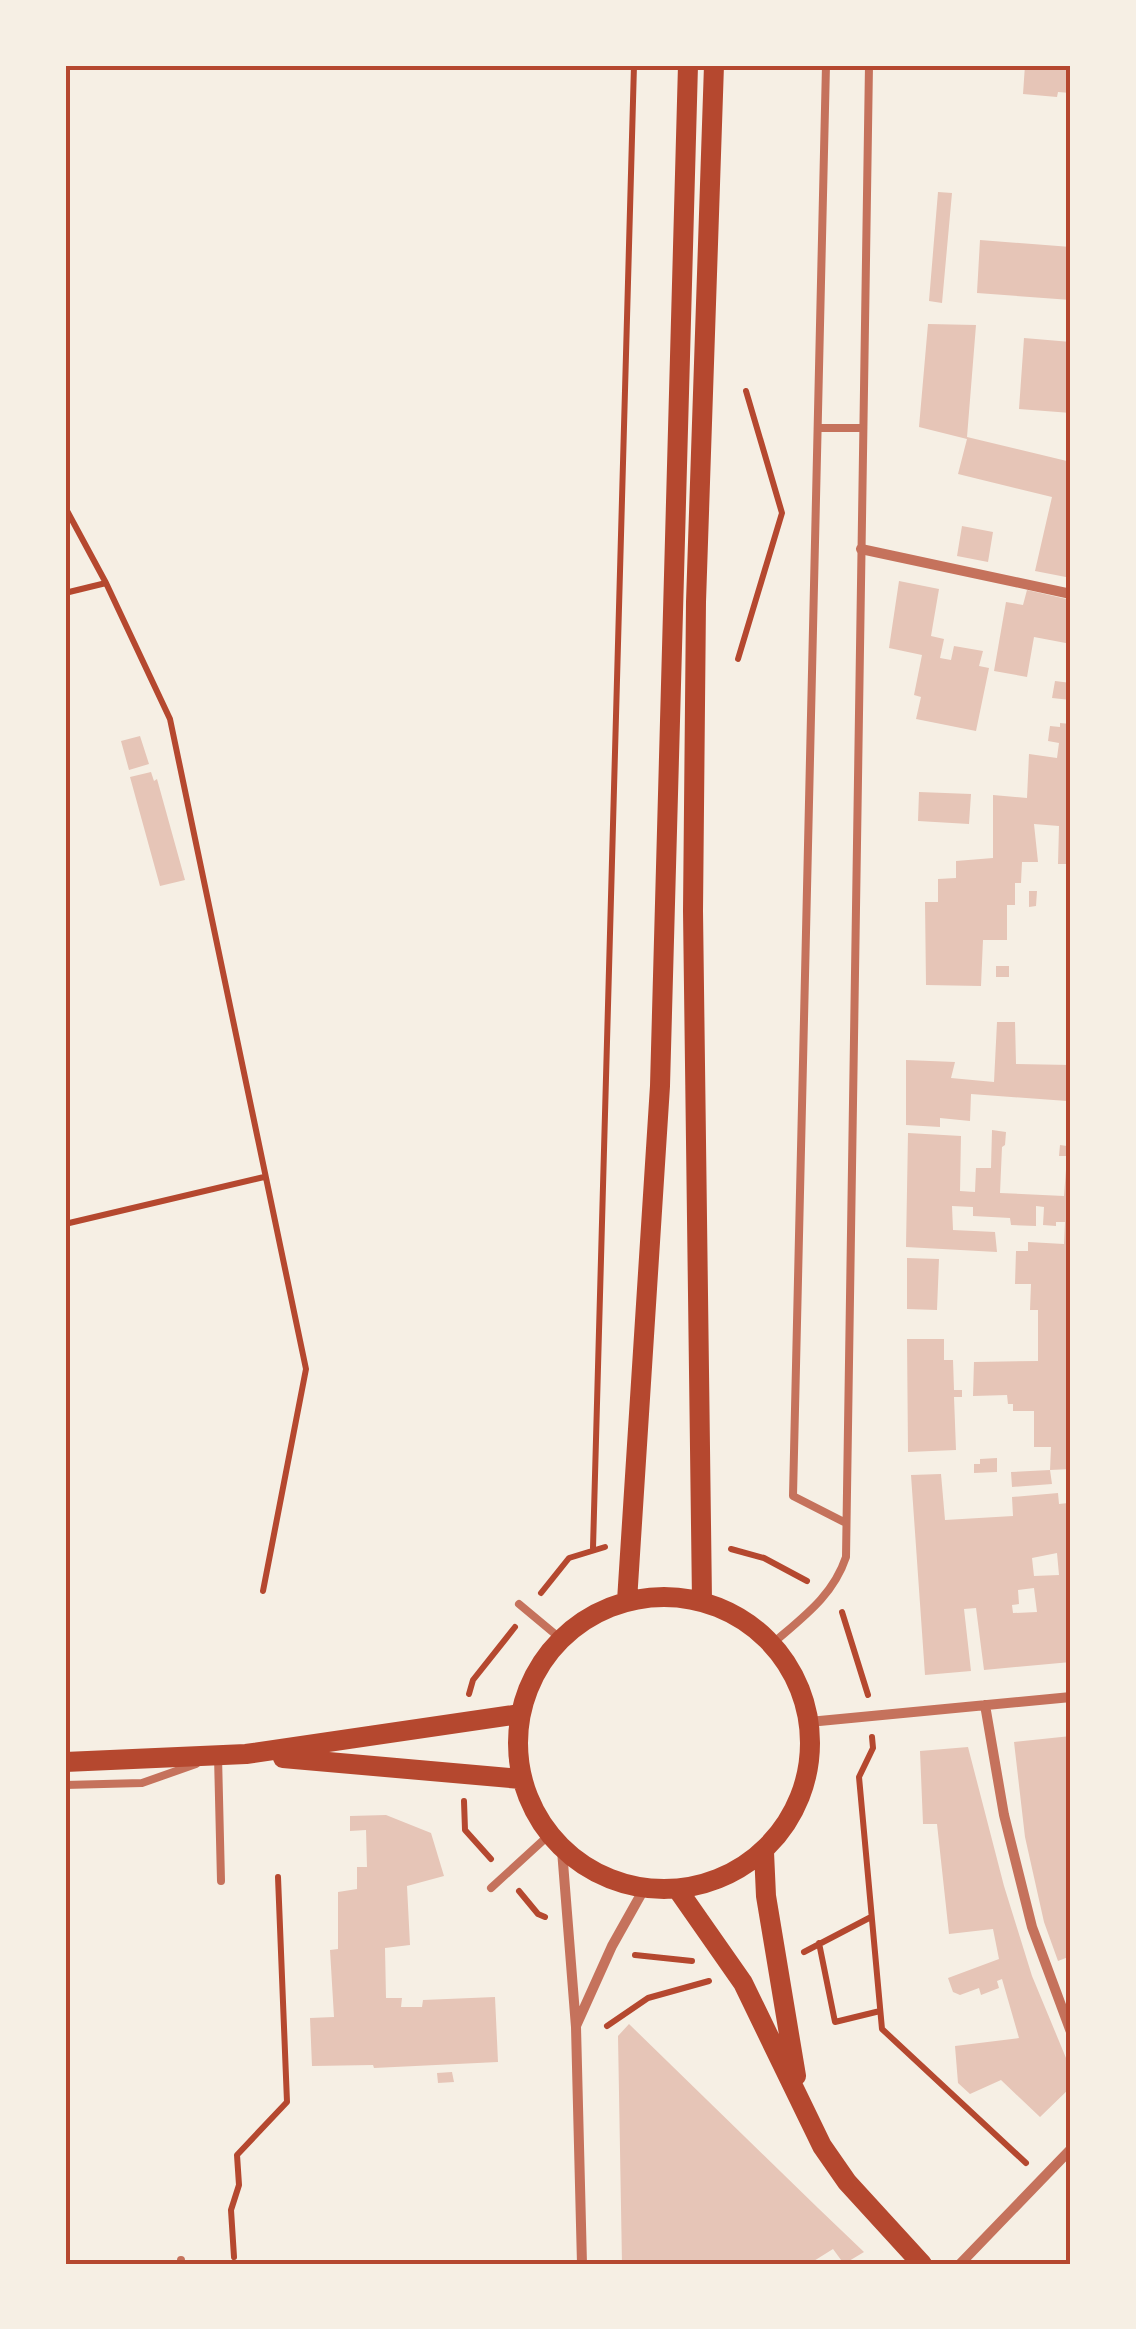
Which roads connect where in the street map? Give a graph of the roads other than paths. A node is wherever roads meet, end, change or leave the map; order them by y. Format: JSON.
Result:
{"nodes":[{"id":1,"x":688,"y":65,"type":"edge"},
{"id":2,"x":714,"y":65,"type":"edge"},
{"id":3,"x":826,"y":65,"type":"edge"},
{"id":4,"x":870,"y":65,"type":"edge"},
{"id":5,"x":818,"y":428,"type":"junction"},
{"id":6,"x":862,"y":428,"type":"junction"},
{"id":7,"x":861,"y":549,"type":"junction"},
{"id":8,"x":1071,"y":594,"type":"edge"},
{"id":9,"x":846,"y":1523,"type":"junction"},
{"id":10,"x":627,"y":1601,"type":"junction"},
{"id":11,"x":702,"y":1601,"type":"junction"},
{"id":12,"x":520,"y":1604,"type":"dead end"},
{"id":13,"x":561,"y":1638,"type":"junction"},
{"id":14,"x":772,"y":1644,"type":"junction"},
{"id":15,"x":1071,"y":1697,"type":"edge"},
{"id":16,"x":985,"y":1705,"type":"junction"},
{"id":17,"x":520,"y":1714,"type":"junction"},
{"id":18,"x":809,"y":1722,"type":"junction"},
{"id":19,"x":246,"y":1754,"type":"junction"},
{"id":20,"x":219,"y":1756,"type":"junction"},
{"id":21,"x":65,"y":1762,"type":"edge"},
{"id":22,"x":521,"y":1779,"type":"junction"},
{"id":23,"x":65,"y":1786,"type":"edge"},
{"id":24,"x":555,"y":1842,"type":"junction"},
{"id":25,"x":764,"y":1852,"type":"junction"},
{"id":26,"x":221,"y":1880,"type":"dead end"},
{"id":27,"x":491,"y":1888,"type":"dead end"},
{"id":28,"x":644,"y":1889,"type":"junction"},
{"id":29,"x":678,"y":1890,"type":"junction"},
{"id":30,"x":576,"y":2027,"type":"junction"},
{"id":31,"x":1071,"y":2032,"type":"edge"},
{"id":32,"x":799,"y":2098,"type":"junction"},
{"id":33,"x":1071,"y":2149,"type":"edge"},
{"id":34,"x":582,"y":2264,"type":"edge"},
{"id":35,"x":922,"y":2264,"type":"edge"},
{"id":36,"x":960,"y":2264,"type":"edge"}],
"edges":[{"from":1,"to":10,"type":"main road"},
{"from":2,"to":11,"type":"main road"},
{"from":3,"to":5,"type":"lane"},
{"from":4,"to":6,"type":"lane"},
{"from":5,"to":6,"type":"lane"},
{"from":5,"to":9,"type":"lane"},
{"from":6,"to":7,"type":"lane"},
{"from":7,"to":8,"type":"street"},
{"from":7,"to":9,"type":"lane"},
{"from":9,"to":14,"type":"lane"},
{"from":10,"to":11,"type":"main road"},
{"from":10,"to":13,"type":"main road"},
{"from":11,"to":14,"type":"main road"},
{"from":12,"to":13,"type":"lane"},
{"from":13,"to":17,"type":"main road"},
{"from":14,"to":18,"type":"main road"},
{"from":15,"to":16,"type":"street"},
{"from":16,"to":18,"type":"street"},
{"from":16,"to":31,"type":"street"},
{"from":17,"to":19,"type":"main road"},
{"from":17,"to":22,"type":"main road"},
{"from":18,"to":25,"type":"main road"},
{"from":19,"to":20,"type":"main road"},
{"from":19,"to":22,"type":"main road"},
{"from":20,"to":21,"type":"main road"},
{"from":20,"to":23,"type":"lane"},
{"from":20,"to":26,"type":"lane"},
{"from":22,"to":24,"type":"main road"},
{"from":24,"to":27,"type":"lane"},
{"from":24,"to":28,"type":"main road"},
{"from":24,"to":30,"type":"street"},
{"from":25,"to":29,"type":"main road"},
{"from":25,"to":32,"type":"main road"},
{"from":28,"to":29,"type":"main road"},
{"from":28,"to":30,"type":"street"},
{"from":29,"to":32,"type":"main road"},
{"from":30,"to":34,"type":"street"},
{"from":32,"to":35,"type":"main road"},
{"from":33,"to":36,"type":"street"}]}
